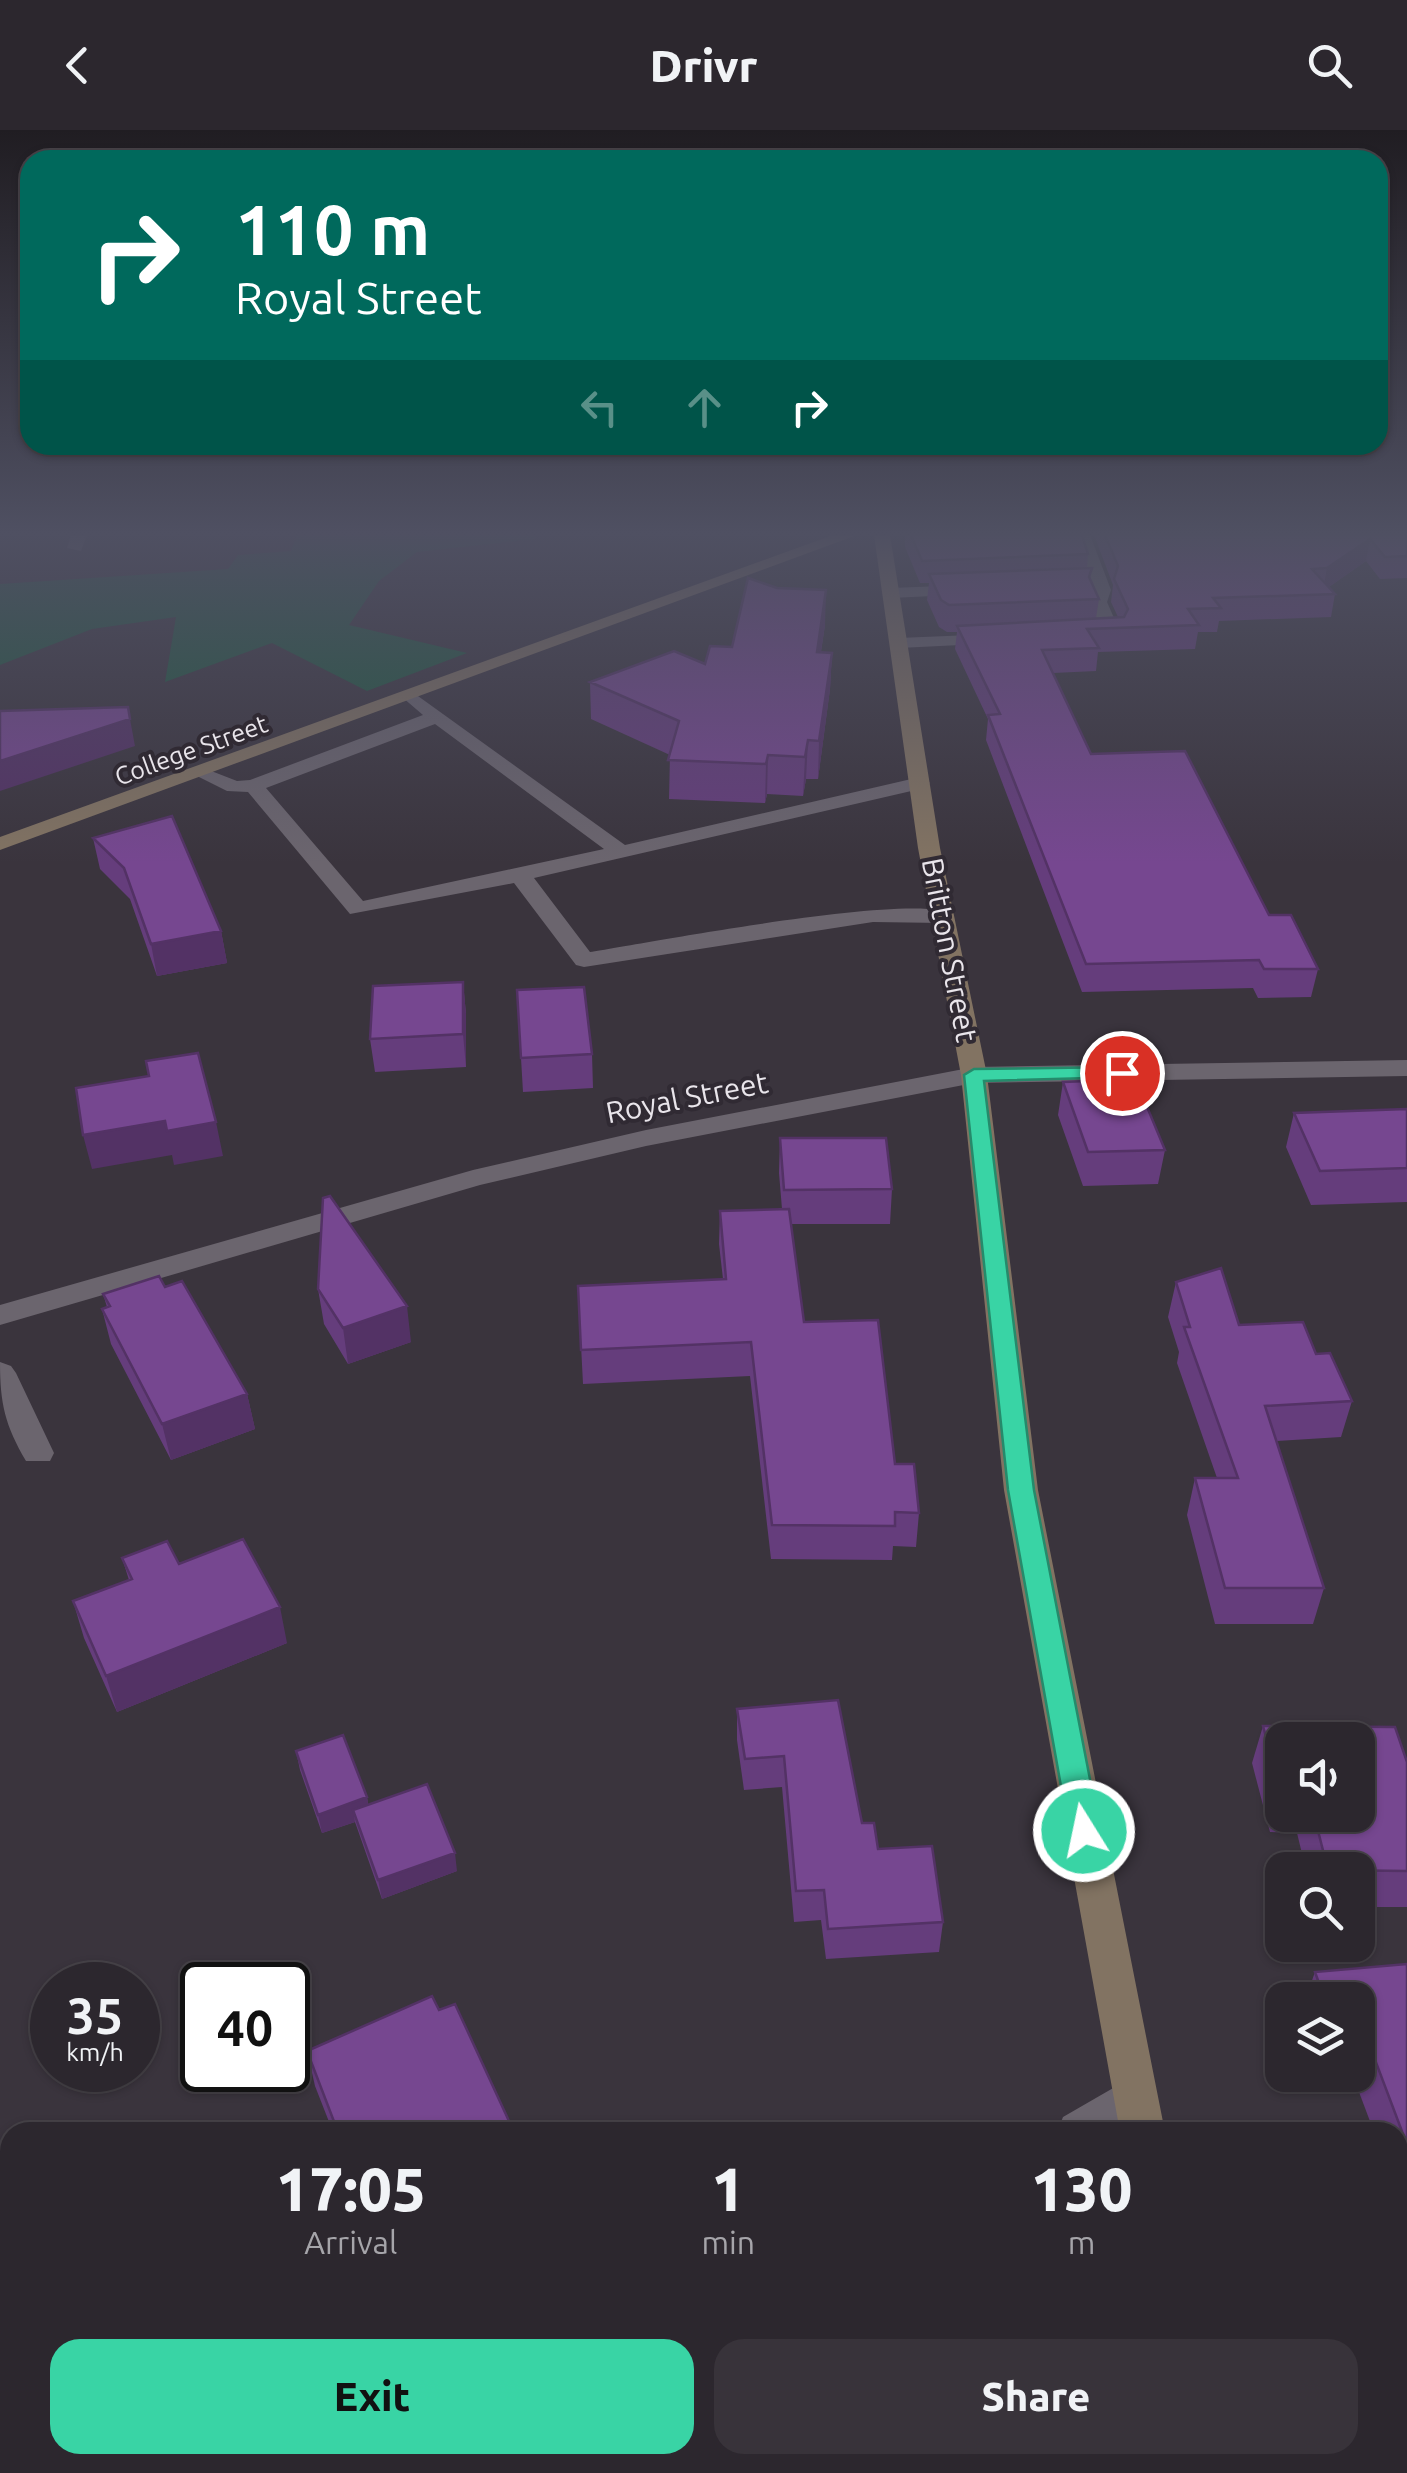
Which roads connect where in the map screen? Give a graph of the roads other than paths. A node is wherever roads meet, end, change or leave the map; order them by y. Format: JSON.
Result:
{"nodes":[{"id":1,"x":553,"y":644,"type":"edge"},
{"id":2,"x":899,"y":644,"type":"edge"},
{"id":3,"x":411,"y":697,"type":"junction"},
{"id":4,"x":436,"y":716,"type":"junction"},
{"id":5,"x":201,"y":772,"type":"junction"},
{"id":6,"x":920,"y":783,"type":"junction"},
{"id":7,"x":254,"y":786,"type":"junction"},
{"id":8,"x":0,"y":844,"type":"edge"},
{"id":9,"x":621,"y":852,"type":"junction"},
{"id":10,"x":520,"y":875,"type":"junction"},
{"id":11,"x":943,"y":916,"type":"junction"},
{"id":12,"x":1407,"y":1068,"type":"edge"},
{"id":13,"x":974,"y":1075,"type":"junction"},
{"id":14,"x":0,"y":1315,"type":"edge"},
{"id":15,"x":0,"y":1373,"type":"edge"},
{"id":16,"x":38,"y":1453,"type":"dead end"},
{"id":17,"x":1138,"y":2115,"type":"edge"}],
"edges":[{"from":1,"to":3,"type":"street","name":"College Street"},
{"from":2,"to":6,"type":"street","name":"Britton Street"},
{"from":3,"to":4,"type":"street"},
{"from":3,"to":5,"type":"street","name":"College Street"},
{"from":4,"to":7,"type":"street"},
{"from":4,"to":9,"type":"street"},
{"from":5,"to":7,"type":"street"},
{"from":5,"to":8,"type":"street","name":"College Street"},
{"from":6,"to":9,"type":"street"},
{"from":6,"to":11,"type":"street","name":"Britton Street"},
{"from":7,"to":10,"type":"street"},
{"from":9,"to":10,"type":"street"},
{"from":10,"to":11,"type":"street"},
{"from":11,"to":13,"type":"street","name":"Britton Street"},
{"from":12,"to":13,"type":"street","name":"Royal Street"},
{"from":13,"to":14,"type":"street","name":"Royal Street"},
{"from":13,"to":17,"type":"street","name":"Britton Street"},
{"from":15,"to":16,"type":"street"}]}
